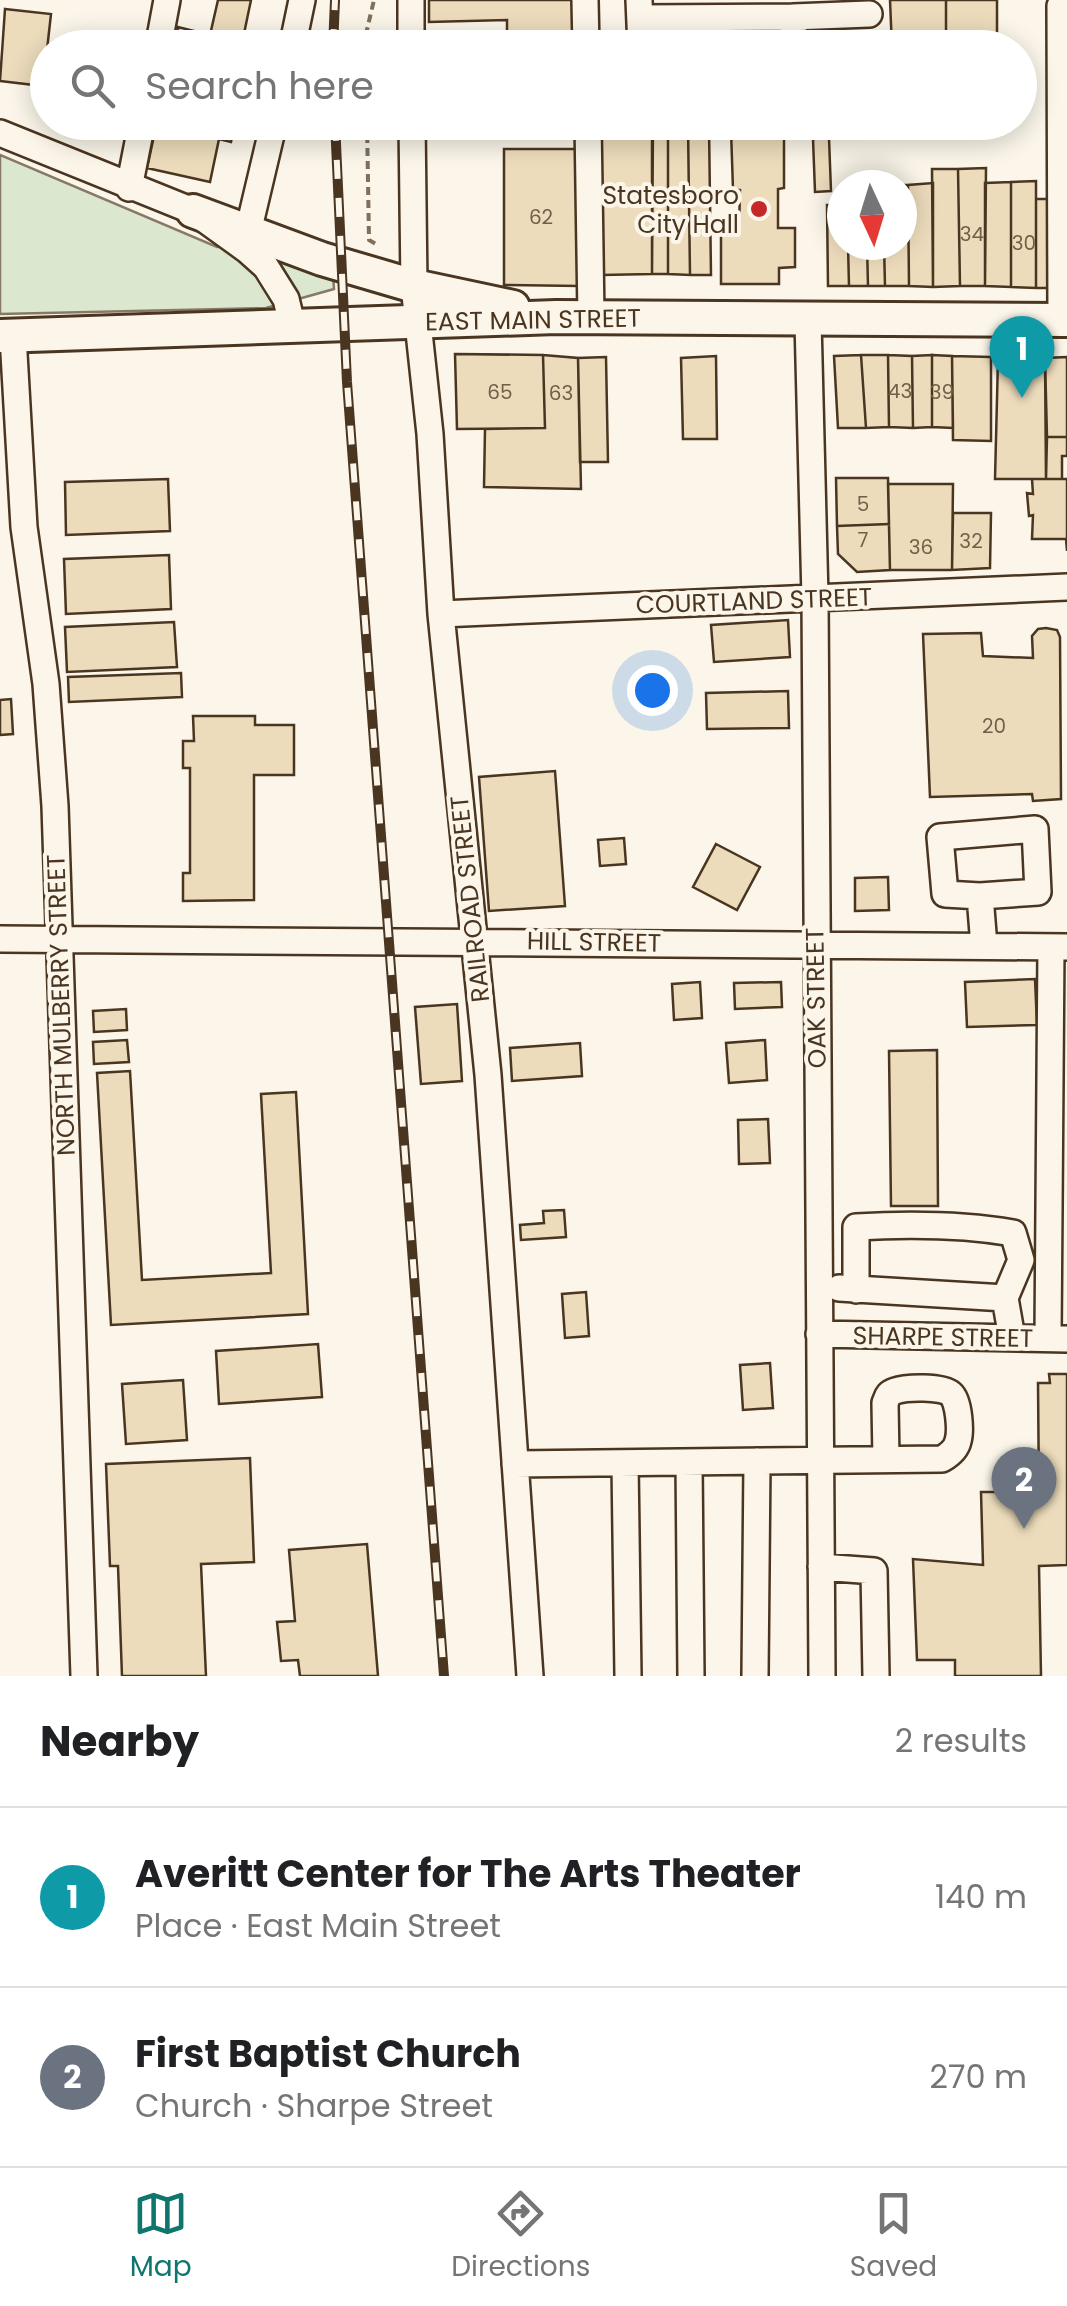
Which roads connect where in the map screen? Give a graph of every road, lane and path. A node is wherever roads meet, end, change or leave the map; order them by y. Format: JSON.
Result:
{"nodes":[{"id":1,"x":167,"y":0,"type":"edge"},
{"id":2,"x":302,"y":0,"type":"edge"},
{"id":3,"x":374,"y":0,"type":"edge"},
{"id":4,"x":411,"y":0,"type":"edge"},
{"id":5,"x":585,"y":0,"type":"edge"},
{"id":6,"x":1060,"y":6,"type":"dead end"},
{"id":7,"x":639,"y":9,"type":"edge"},
{"id":8,"x":869,"y":14,"type":"dead end"},
{"id":9,"x":793,"y":17,"type":"junction"},
{"id":10,"x":161,"y":30,"type":"edge"},
{"id":11,"x":296,"y":30,"type":"edge"},
{"id":12,"x":367,"y":30,"type":"edge"},
{"id":13,"x":411,"y":30,"type":"edge"},
{"id":14,"x":586,"y":30,"type":"edge"},
{"id":15,"x":793,"y":30,"type":"edge"},
{"id":16,"x":1063,"y":132,"type":"edge"},
{"id":17,"x":0,"y":133,"type":"edge"},
{"id":18,"x":138,"y":140,"type":"edge"},
{"id":19,"x":270,"y":140,"type":"edge"},
{"id":20,"x":367,"y":140,"type":"edge"},
{"id":21,"x":412,"y":140,"type":"edge"},
{"id":22,"x":588,"y":140,"type":"edge"},
{"id":23,"x":129,"y":188,"type":"junction"},
{"id":24,"x":192,"y":211,"type":"junction"},
{"id":25,"x":248,"y":232,"type":"junction"},
{"id":26,"x":381,"y":247,"type":"dead end"},
{"id":27,"x":414,"y":286,"type":"junction"},
{"id":28,"x":556,"y":317,"type":"junction"},
{"id":29,"x":591,"y":317,"type":"junction"},
{"id":30,"x":1064,"y":320,"type":"edge"},
{"id":31,"x":418,"y":321,"type":"junction"},
{"id":32,"x":808,"y":321,"type":"junction"},
{"id":33,"x":292,"y":324,"type":"junction"},
{"id":34,"x":6,"y":336,"type":"edge"},
{"id":35,"x":1067,"y":587,"type":"edge"},
{"id":36,"x":816,"y":598,"type":"junction"},
{"id":37,"x":442,"y":614,"type":"junction"},
{"id":38,"x":980,"y":896,"type":"dead end"},
{"id":39,"x":58,"y":938,"type":"junction"},
{"id":40,"x":0,"y":939,"type":"edge"},
{"id":41,"x":474,"y":940,"type":"junction"},
{"id":42,"x":816,"y":944,"type":"junction"},
{"id":43,"x":984,"y":946,"type":"junction"},
{"id":44,"x":1059,"y":947,"type":"edge"},
{"id":45,"x":1058,"y":1186,"type":"edge"},
{"id":46,"x":819,"y":1240,"type":"junction"},
{"id":47,"x":856,"y":1243,"type":"junction"},
{"id":48,"x":819,"y":1287,"type":"junction"},
{"id":49,"x":856,"y":1290,"type":"junction"},
{"id":50,"x":1005,"y":1298,"type":"junction"},
{"id":51,"x":820,"y":1334,"type":"junction"},
{"id":52,"x":1012,"y":1338,"type":"junction"},
{"id":53,"x":1058,"y":1339,"type":"edge"},
{"id":54,"x":886,"y":1459,"type":"dead end"},
{"id":55,"x":820,"y":1460,"type":"junction"},
{"id":56,"x":757,"y":1461,"type":"junction"},
{"id":57,"x":689,"y":1462,"type":"junction"},
{"id":58,"x":625,"y":1463,"type":"junction"},
{"id":59,"x":515,"y":1464,"type":"junction"},
{"id":60,"x":821,"y":1567,"type":"junction"},
{"id":61,"x":84,"y":1676,"type":"edge"},
{"id":62,"x":530,"y":1676,"type":"edge"},
{"id":63,"x":628,"y":1676,"type":"edge"},
{"id":64,"x":691,"y":1676,"type":"edge"},
{"id":65,"x":754,"y":1676,"type":"edge"},
{"id":66,"x":822,"y":1676,"type":"edge"},
{"id":67,"x":876,"y":1676,"type":"edge"}],
"edges":[{"from":1,"to":10,"type":"street"},
{"from":2,"to":11,"type":"street"},
{"from":3,"to":12,"type":"path"},
{"from":4,"to":13,"type":"street"},
{"from":5,"to":14,"type":"street"},
{"from":6,"to":16,"type":"street"},
{"from":7,"to":9,"type":"street"},
{"from":8,"to":9,"type":"street"},
{"from":9,"to":15,"type":"street"},
{"from":16,"to":30,"type":"street"},
{"from":17,"to":23,"type":"street"},
{"from":18,"to":23,"type":"street"},
{"from":19,"to":25,"type":"street"},
{"from":20,"to":26,"type":"path"},
{"from":21,"to":27,"type":"street","name":"RAILROAD STREET"},
{"from":22,"to":29,"type":"street"},
{"from":23,"to":24,"type":"street"},
{"from":24,"to":25,"type":"main road"},
{"from":24,"to":33,"type":"street"},
{"from":25,"to":27,"type":"main road"},
{"from":27,"to":28,"type":"main road"},
{"from":27,"to":31,"type":"street","name":"RAILROAD STREET"},
{"from":27,"to":33,"type":"main road"},
{"from":28,"to":29,"type":"main road","name":"EAST MAIN STREET"},
{"from":28,"to":31,"type":"main road","name":"EAST MAIN STREET"},
{"from":29,"to":32,"type":"main road","name":"EAST MAIN STREET"},
{"from":30,"to":32,"type":"main road","name":"EAST MAIN STREET"},
{"from":31,"to":33,"type":"main road","name":"EAST MAIN STREET"},
{"from":31,"to":37,"type":"street","name":"RAILROAD STREET"},
{"from":32,"to":36,"type":"street","name":"OAK STREET"},
{"from":33,"to":34,"type":"main road","name":"EAST MAIN STREET"},
{"from":34,"to":39,"type":"street","name":"NORTH MULBERRY STREET"},
{"from":35,"to":36,"type":"street","name":"COURTLAND STREET"},
{"from":36,"to":37,"type":"street","name":"COURTLAND STREET"},
{"from":36,"to":42,"type":"street","name":"OAK STREET"},
{"from":37,"to":41,"type":"street","name":"RAILROAD STREET"},
{"from":38,"to":43,"type":"street"},
{"from":39,"to":40,"type":"street","name":"HILL STREET"},
{"from":39,"to":41,"type":"street","name":"HILL STREET"},
{"from":39,"to":61,"type":"street","name":"NORTH MULBERRY STREET"},
{"from":41,"to":42,"type":"street","name":"HILL STREET"},
{"from":41,"to":59,"type":"street","name":"RAILROAD STREET"},
{"from":42,"to":43,"type":"street","name":"HILL STREET"},
{"from":42,"to":46,"type":"street","name":"OAK STREET"},
{"from":43,"to":44,"type":"street","name":"HILL STREET"},
{"from":44,"to":45,"type":"street"},
{"from":45,"to":53,"type":"street"},
{"from":46,"to":47,"type":"street"},
{"from":46,"to":48,"type":"street","name":"OAK STREET"},
{"from":47,"to":49,"type":"street"},
{"from":47,"to":50,"type":"street"},
{"from":48,"to":49,"type":"street"},
{"from":48,"to":51,"type":"street","name":"OAK STREET"},
{"from":49,"to":50,"type":"street"},
{"from":50,"to":52,"type":"street"},
{"from":51,"to":52,"type":"street","name":"SHARPE STREET"},
{"from":51,"to":55,"type":"street","name":"OAK STREET"},
{"from":52,"to":53,"type":"street","name":"SHARPE STREET"},
{"from":54,"to":55,"type":"street"},
{"from":55,"to":56,"type":"street"},
{"from":55,"to":60,"type":"street","name":"OAK STREET"},
{"from":56,"to":57,"type":"street"},
{"from":56,"to":65,"type":"street"},
{"from":57,"to":58,"type":"street"},
{"from":57,"to":64,"type":"street"},
{"from":58,"to":59,"type":"street"},
{"from":58,"to":63,"type":"street"},
{"from":59,"to":62,"type":"street","name":"RAILROAD STREET"},
{"from":60,"to":66,"type":"street","name":"OAK STREET"},
{"from":60,"to":67,"type":"street"}]}
